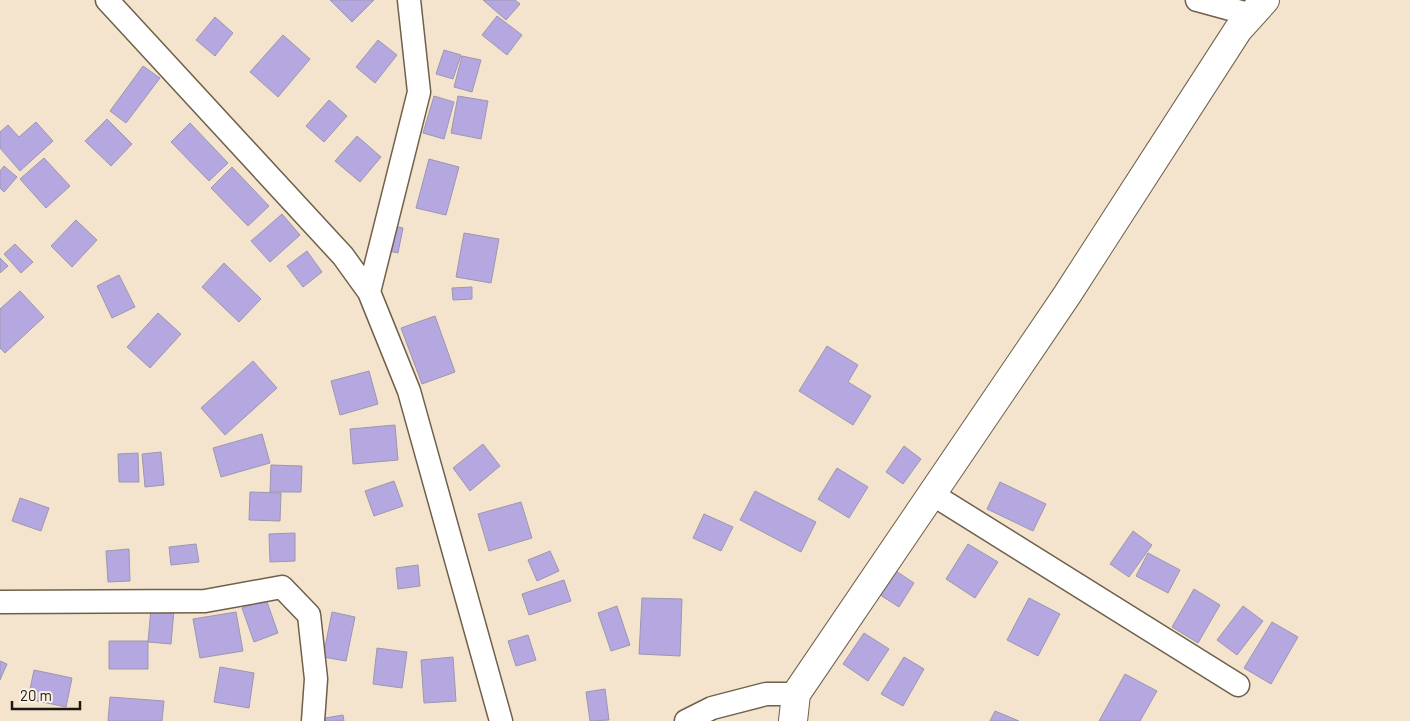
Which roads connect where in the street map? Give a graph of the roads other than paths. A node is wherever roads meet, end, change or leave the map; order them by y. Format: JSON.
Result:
{"nodes":[{"id":1,"x":107,"y":0,"type":"edge"},
{"id":2,"x":409,"y":0,"type":"edge"},
{"id":3,"x":1197,"y":0,"type":"edge"},
{"id":4,"x":1258,"y":8,"type":"edge"},
{"id":5,"x":369,"y":292,"type":"junction"},
{"id":6,"x":932,"y":494,"type":"junction"},
{"id":7,"x":0,"y":602,"type":"edge"},
{"id":8,"x":1238,"y":685,"type":"dead end"},
{"id":9,"x":796,"y":694,"type":"junction"},
{"id":10,"x":313,"y":721,"type":"edge"},
{"id":11,"x":501,"y":721,"type":"edge"},
{"id":12,"x":686,"y":721,"type":"edge"},
{"id":13,"x":793,"y":721,"type":"edge"}],
"edges":[{"from":1,"to":5,"type":"street"},
{"from":2,"to":5,"type":"street"},
{"from":3,"to":4,"type":"street"},
{"from":4,"to":6,"type":"street"},
{"from":5,"to":11,"type":"street"},
{"from":6,"to":8,"type":"street"},
{"from":6,"to":9,"type":"street"},
{"from":7,"to":10,"type":"street"},
{"from":9,"to":12,"type":"street"},
{"from":9,"to":13,"type":"street"}]}
